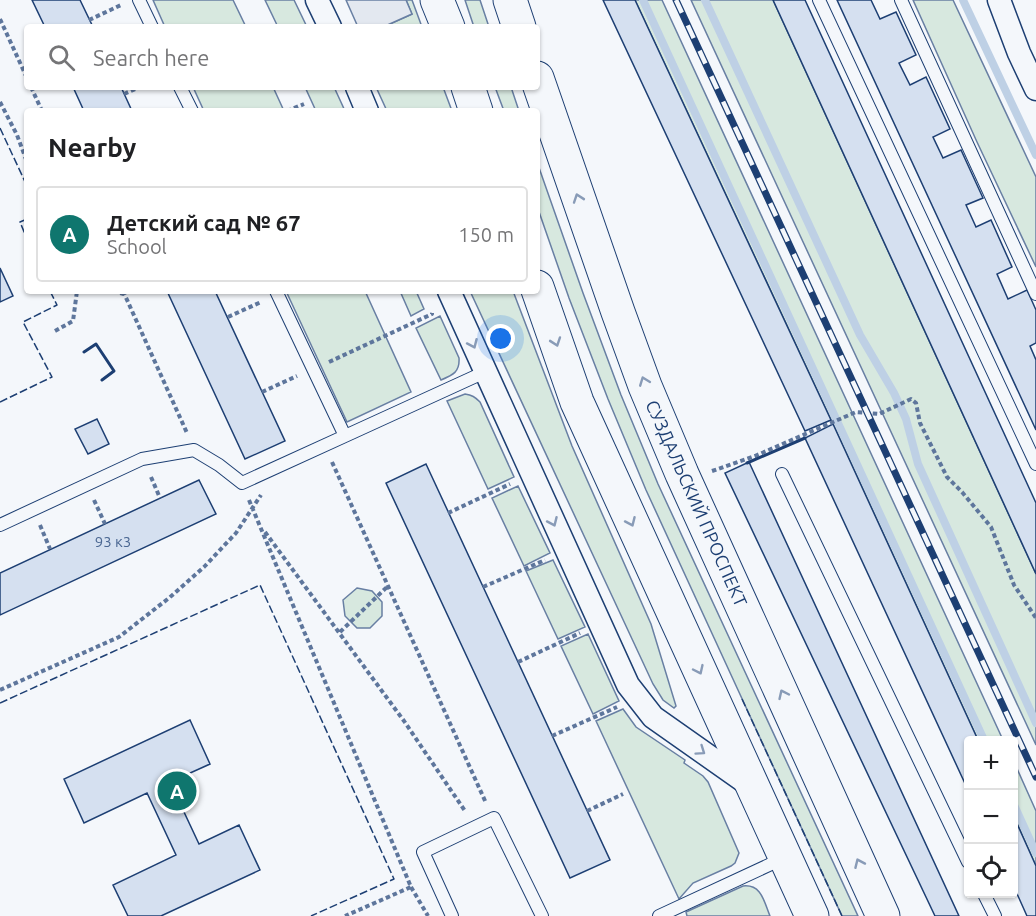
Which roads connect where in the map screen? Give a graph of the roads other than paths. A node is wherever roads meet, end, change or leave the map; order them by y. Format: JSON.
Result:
{"nodes":[{"id":1,"x":140,"y":0,"type":"edge"},
{"id":2,"x":317,"y":0,"type":"edge"},
{"id":3,"x":437,"y":0,"type":"edge"},
{"id":4,"x":510,"y":0,"type":"edge"},
{"id":5,"x":819,"y":0,"type":"edge"},
{"id":6,"x":901,"y":0,"type":"edge"},
{"id":7,"x":999,"y":0,"type":"edge"},
{"id":8,"x":151,"y":24,"type":"edge"},
{"id":9,"x":329,"y":24,"type":"edge"},
{"id":10,"x":447,"y":24,"type":"edge"},
{"id":11,"x":518,"y":24,"type":"edge"},
{"id":12,"x":540,"y":87,"type":"edge"},
{"id":13,"x":1036,"y":89,"type":"edge"},
{"id":14,"x":182,"y":90,"type":"edge"},
{"id":15,"x":358,"y":90,"type":"edge"},
{"id":16,"x":469,"y":90,"type":"edge"},
{"id":17,"x":190,"y":108,"type":"edge"},
{"id":18,"x":366,"y":108,"type":"edge"},
{"id":19,"x":475,"y":108,"type":"edge"},
{"id":20,"x":277,"y":294,"type":"edge"},
{"id":21,"x":450,"y":294,"type":"edge"},
{"id":22,"x":539,"y":294,"type":"edge"},
{"id":23,"x":1036,"y":294,"type":"edge"},
{"id":24,"x":485,"y":372,"type":"junction"},
{"id":25,"x":345,"y":436,"type":"junction"},
{"id":26,"x":1036,"y":464,"type":"edge"},
{"id":27,"x":782,"y":474,"type":"dead end"},
{"id":28,"x":0,"y":525,"type":"edge"},
{"id":29,"x":753,"y":787,"type":"junction"},
{"id":30,"x":964,"y":852,"type":"edge"},
{"id":31,"x":785,"y":857,"type":"junction"},
{"id":32,"x":986,"y":898,"type":"edge"},
{"id":33,"x":452,"y":916,"type":"edge"},
{"id":34,"x":542,"y":916,"type":"edge"},
{"id":35,"x":659,"y":916,"type":"edge"},
{"id":36,"x":812,"y":916,"type":"edge"},
{"id":37,"x":883,"y":916,"type":"edge"},
{"id":38,"x":994,"y":916,"type":"edge"}],
"edges":[{"from":1,"to":8,"type":"lane"},
{"from":2,"to":9,"type":"street"},
{"from":3,"to":10,"type":"main road"},
{"from":4,"to":11,"type":"main road"},
{"from":5,"to":26,"type":"lane"},
{"from":6,"to":23,"type":"lane"},
{"from":7,"to":13,"type":"street"},
{"from":37,"to":12,"type":"main road","name":"СУЗДАЛЬСКИЙ ПРОСПЕКТ","one_way":true},
{"from":14,"to":17,"type":"lane"},
{"from":15,"to":18,"type":"street"},
{"from":16,"to":19,"type":"main road"},
{"from":20,"to":25,"type":"lane"},
{"from":21,"to":24,"type":"street","one_way":true},
{"from":22,"to":29,"type":"main road","one_way":true},
{"from":24,"to":25,"type":"lane"},
{"from":24,"to":29,"type":"street","one_way":true},
{"from":25,"to":28,"type":"lane"},
{"from":27,"to":30,"type":"lane"},
{"from":29,"to":31,"type":"main road"},
{"from":31,"to":35,"type":"lane"},
{"from":31,"to":36,"type":"main road"},
{"from":32,"to":38,"type":"lane"},
{"from":33,"to":34,"type":"lane"}]}
